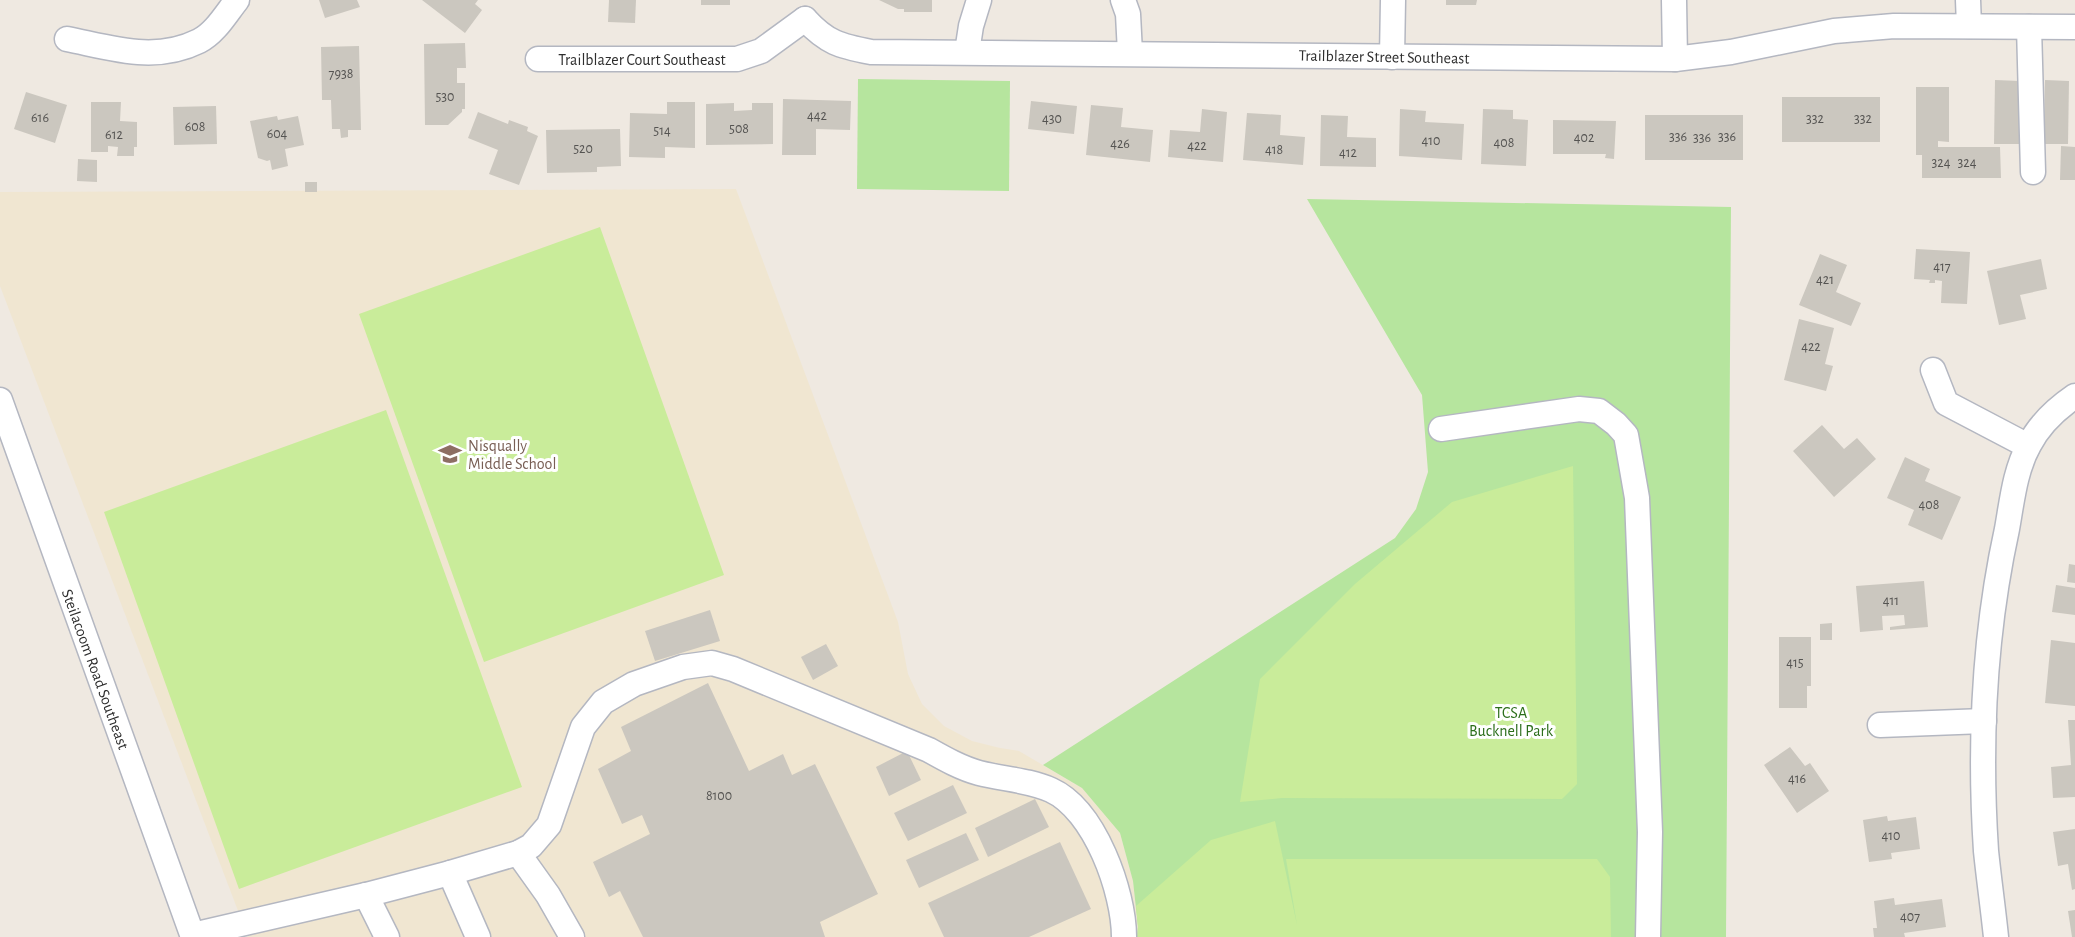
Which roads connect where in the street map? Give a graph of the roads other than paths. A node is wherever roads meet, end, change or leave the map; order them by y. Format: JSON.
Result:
{"nodes":[{"id":1,"x":237,"y":0,"type":"edge"},
{"id":2,"x":979,"y":0,"type":"edge"},
{"id":3,"x":1123,"y":0,"type":"edge"},
{"id":4,"x":1393,"y":0,"type":"edge"},
{"id":5,"x":1674,"y":0,"type":"edge"},
{"id":6,"x":1968,"y":0,"type":"edge"},
{"id":7,"x":804,"y":9,"type":"edge"},
{"id":8,"x":1969,"y":26,"type":"junction"},
{"id":9,"x":2029,"y":27,"type":"junction"},
{"id":10,"x":2075,"y":27,"type":"edge"},
{"id":11,"x":67,"y":39,"type":"dead end"},
{"id":12,"x":967,"y":52,"type":"junction"},
{"id":13,"x":1130,"y":53,"type":"junction"},
{"id":14,"x":1392,"y":57,"type":"junction"},
{"id":15,"x":538,"y":59,"type":"dead end"},
{"id":16,"x":1676,"y":59,"type":"junction"},
{"id":17,"x":2033,"y":172,"type":"dead end"},
{"id":18,"x":1933,"y":370,"type":"dead end"},
{"id":19,"x":2075,"y":396,"type":"edge"},
{"id":20,"x":0,"y":400,"type":"edge"},
{"id":21,"x":1441,"y":429,"type":"dead end"},
{"id":22,"x":2028,"y":446,"type":"junction"},
{"id":23,"x":1984,"y":721,"type":"junction"},
{"id":24,"x":1880,"y":725,"type":"dead end"},
{"id":25,"x":518,"y":853,"type":"junction"},
{"id":26,"x":450,"y":873,"type":"junction"},
{"id":27,"x":366,"y":895,"type":"junction"},
{"id":28,"x":193,"y":936,"type":"edge"},
{"id":29,"x":387,"y":937,"type":"edge"},
{"id":30,"x":478,"y":937,"type":"edge"},
{"id":31,"x":572,"y":937,"type":"edge"},
{"id":32,"x":1124,"y":937,"type":"edge"},
{"id":33,"x":1648,"y":937,"type":"edge"},
{"id":34,"x":1996,"y":937,"type":"edge"}],
"edges":[{"from":1,"to":11,"type":"street"},
{"from":2,"to":12,"type":"street"},
{"from":3,"to":13,"type":"street"},
{"from":4,"to":14,"type":"street"},
{"from":5,"to":16,"type":"street"},
{"from":6,"to":8,"type":"street"},
{"from":7,"to":12,"type":"street","name":"Trailblazer Street Southeast"},
{"from":7,"to":15,"type":"street","name":"Trailblazer Court Southeast"},
{"from":8,"to":9,"type":"street","name":"Trailblazer Street Southeast"},
{"from":8,"to":16,"type":"street","name":"Trailblazer Street Southeast"},
{"from":9,"to":10,"type":"street","name":"Trailblazer Street Southeast"},
{"from":9,"to":17,"type":"street"},
{"from":12,"to":13,"type":"street","name":"Trailblazer Street Southeast"},
{"from":13,"to":14,"type":"street","name":"Trailblazer Street Southeast"},
{"from":14,"to":16,"type":"street","name":"Trailblazer Street Southeast"},
{"from":18,"to":22,"type":"street"},
{"from":19,"to":22,"type":"street"},
{"from":20,"to":28,"type":"street","name":"Steilacoom Road Southeast"},
{"from":21,"to":33,"type":"street"},
{"from":22,"to":23,"type":"street"},
{"from":23,"to":24,"type":"street"},
{"from":23,"to":34,"type":"street"},
{"from":25,"to":26,"type":"street"},
{"from":25,"to":31,"type":"street"},
{"from":25,"to":32,"type":"street"},
{"from":26,"to":27,"type":"street"},
{"from":26,"to":30,"type":"street"},
{"from":27,"to":28,"type":"street"},
{"from":27,"to":29,"type":"street"}]}
